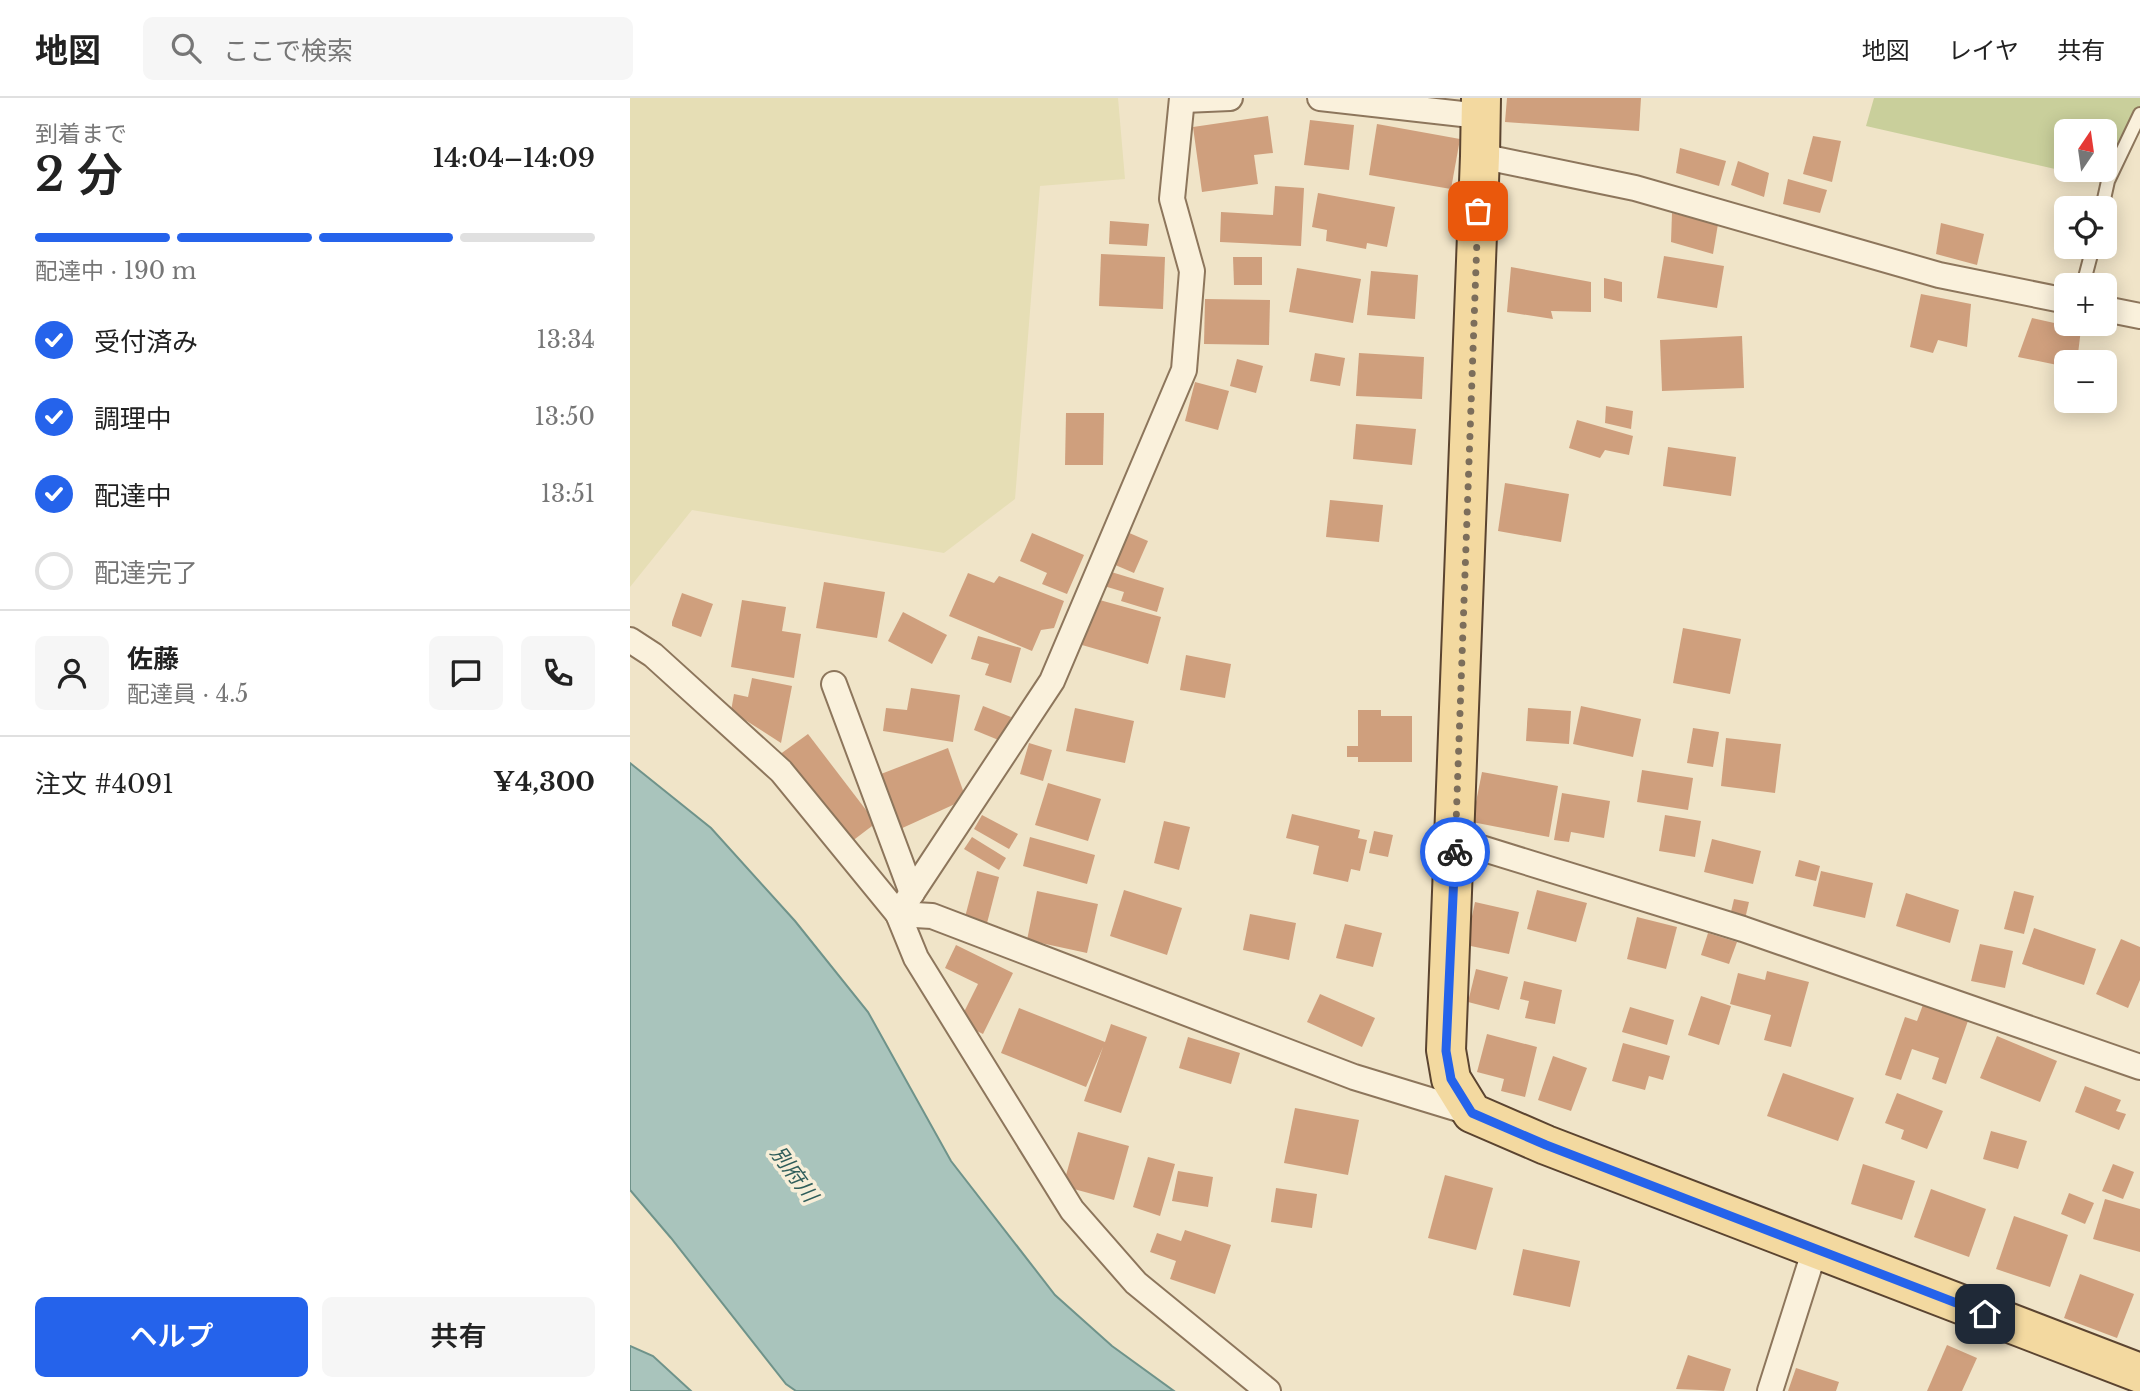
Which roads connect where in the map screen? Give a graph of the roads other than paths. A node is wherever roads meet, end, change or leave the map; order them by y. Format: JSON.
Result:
{"nodes":[{"id":1,"x":1230,"y":98,"type":"edge"},
{"id":2,"x":1320,"y":98,"type":"edge"},
{"id":3,"x":1183,"y":99,"type":"edge"},
{"id":4,"x":1480,"y":107,"type":"edge"},
{"id":5,"x":2140,"y":114,"type":"edge"},
{"id":6,"x":1480,"y":156,"type":"junction"},
{"id":7,"x":2105,"y":196,"type":"edge"},
{"id":8,"x":2054,"y":298,"type":"edge"},
{"id":9,"x":2117,"y":311,"type":"edge"},
{"id":10,"x":2140,"y":316,"type":"edge"},
{"id":11,"x":630,"y":640,"type":"edge"},
{"id":12,"x":834,"y":684,"type":"dead end"},
{"id":13,"x":1455,"y":840,"type":"junction"},
{"id":14,"x":912,"y":893,"type":"junction"},
{"id":15,"x":898,"y":914,"type":"junction"},
{"id":16,"x":2140,"y":1067,"type":"edge"},
{"id":17,"x":1472,"y":1113,"type":"junction"},
{"id":18,"x":1815,"y":1249,"type":"junction"},
{"id":19,"x":2140,"y":1373,"type":"edge"},
{"id":20,"x":1268,"y":1391,"type":"edge"},
{"id":21,"x":1770,"y":1391,"type":"edge"}],
"edges":[{"from":1,"to":3,"type":"street"},
{"from":2,"to":4,"type":"street"},
{"from":3,"to":14,"type":"street"},
{"from":4,"to":6,"type":"main road"},
{"from":5,"to":7,"type":"lane"},
{"from":6,"to":8,"type":"street"},
{"from":6,"to":13,"type":"main road"},
{"from":9,"to":10,"type":"street"},
{"from":11,"to":15,"type":"street"},
{"from":12,"to":14,"type":"street"},
{"from":13,"to":16,"type":"street"},
{"from":13,"to":17,"type":"main road"},
{"from":14,"to":15,"type":"street"},
{"from":15,"to":17,"type":"street"},
{"from":15,"to":20,"type":"street"},
{"from":17,"to":18,"type":"main road"},
{"from":18,"to":19,"type":"main road"},
{"from":18,"to":21,"type":"street"}]}
